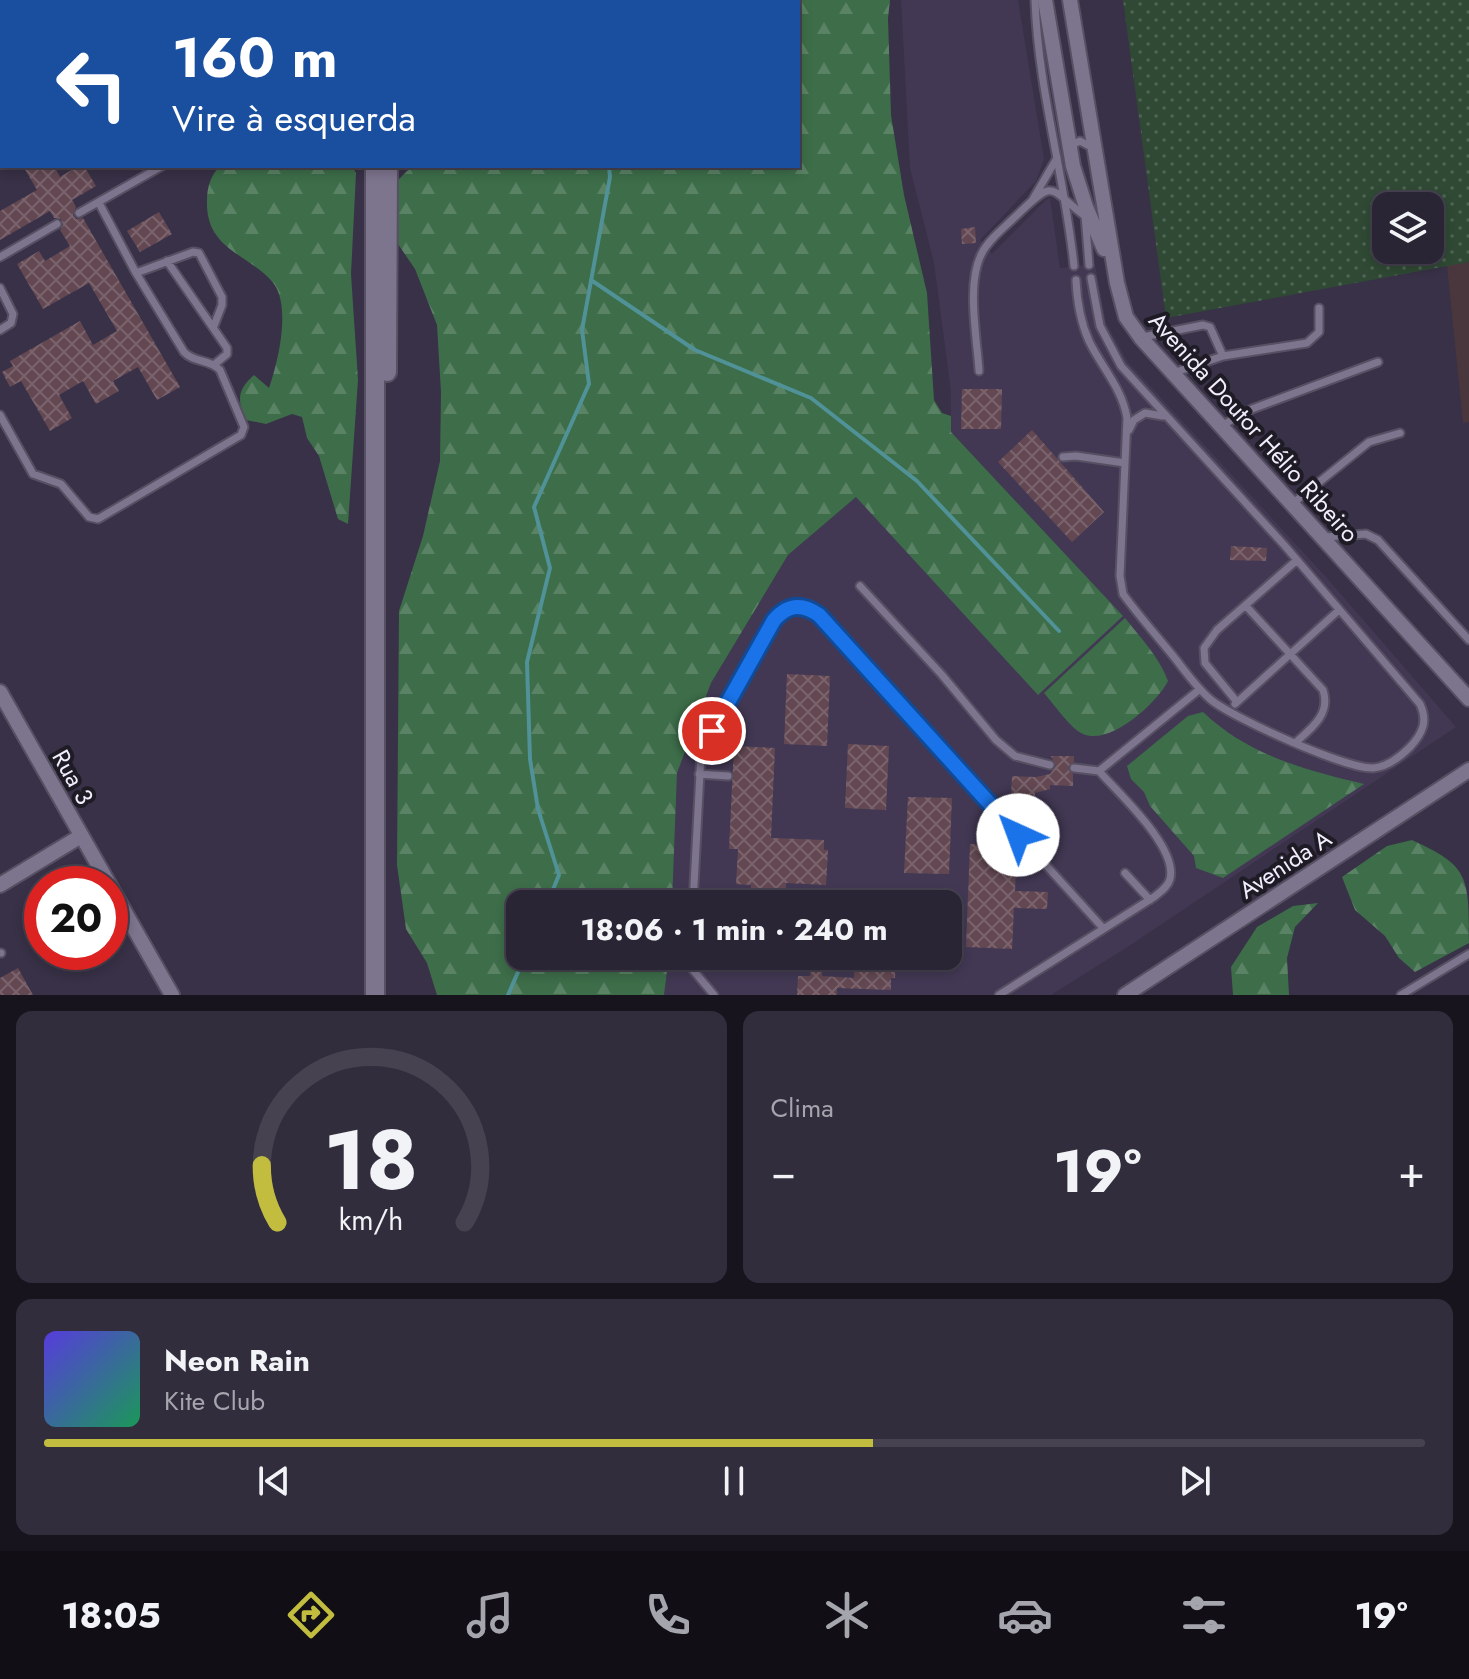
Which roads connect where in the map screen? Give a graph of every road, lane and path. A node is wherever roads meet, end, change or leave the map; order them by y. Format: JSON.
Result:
{"nodes":[{"id":1,"x":1035,"y":0,"type":"edge"},
{"id":2,"x":1045,"y":0,"type":"edge"},
{"id":3,"x":1070,"y":0,"type":"edge"},
{"id":4,"x":1069,"y":146,"type":"junction"},
{"id":5,"x":1094,"y":149,"type":"junction"},
{"id":6,"x":1058,"y":157,"type":"junction"},
{"id":7,"x":159,"y":168,"type":"edge"},
{"id":8,"x":375,"y":168,"type":"edge"},
{"id":9,"x":388,"y":168,"type":"edge"},
{"id":10,"x":1099,"y":179,"type":"junction"},
{"id":11,"x":1066,"y":199,"type":"junction"},
{"id":12,"x":1032,"y":200,"type":"junction"},
{"id":13,"x":99,"y":203,"type":"junction"},
{"id":14,"x":1086,"y":212,"type":"junction"},
{"id":15,"x":79,"y":213,"type":"dead end"},
{"id":16,"x":57,"y":224,"type":"dead end"},
{"id":17,"x":0,"y":257,"type":"edge"},
{"id":18,"x":167,"y":261,"type":"junction"},
{"id":19,"x":1089,"y":265,"type":"dead end"},
{"id":20,"x":1074,"y":266,"type":"dead end"},
{"id":21,"x":136,"y":273,"type":"junction"},
{"id":22,"x":1091,"y":278,"type":"dead end"},
{"id":23,"x":1076,"y":280,"type":"dead end"},
{"id":24,"x":1117,"y":283,"type":"junction"},
{"id":25,"x":0,"y":288,"type":"edge"},
{"id":26,"x":1319,"y":308,"type":"dead end"},
{"id":27,"x":214,"y":326,"type":"junction"},
{"id":28,"x":0,"y":330,"type":"edge"},
{"id":29,"x":1141,"y":338,"type":"junction"},
{"id":30,"x":1223,"y":356,"type":"junction"},
{"id":31,"x":1378,"y":362,"type":"dead end"},
{"id":32,"x":215,"y":364,"type":"junction"},
{"id":33,"x":979,"y":371,"type":"dead end"},
{"id":34,"x":1173,"y":373,"type":"junction"},
{"id":35,"x":0,"y":415,"type":"edge"},
{"id":36,"x":1165,"y":417,"type":"junction"},
{"id":37,"x":1221,"y":426,"type":"junction"},
{"id":38,"x":1400,"y":433,"type":"dead end"},
{"id":39,"x":1126,"y":446,"type":"junction"},
{"id":40,"x":1063,"y":457,"type":"dead end"},
{"id":41,"x":1125,"y":463,"type":"junction"},
{"id":42,"x":1292,"y":504,"type":"junction"},
{"id":43,"x":1323,"y":537,"type":"junction"},
{"id":44,"x":1297,"y":560,"type":"junction"},
{"id":45,"x":860,"y":586,"type":"dead end"},
{"id":46,"x":1246,"y":606,"type":"junction"},
{"id":47,"x":1339,"y":610,"type":"junction"},
{"id":48,"x":1469,"y":640,"type":"edge"},
{"id":49,"x":1290,"y":654,"type":"junction"},
{"id":50,"x":1200,"y":689,"type":"junction"},
{"id":51,"x":0,"y":692,"type":"edge"},
{"id":52,"x":1468,"y":695,"type":"edge"},
{"id":53,"x":1237,"y":702,"type":"junction"},
{"id":54,"x":1228,"y":711,"type":"junction"},
{"id":55,"x":1295,"y":743,"type":"junction"},
{"id":56,"x":1050,"y":765,"type":"dead end"},
{"id":57,"x":1074,"y":768,"type":"dead end"},
{"id":58,"x":1469,"y":770,"type":"edge"},
{"id":59,"x":1099,"y":771,"type":"junction"},
{"id":60,"x":699,"y":774,"type":"junction"},
{"id":61,"x":728,"y":776,"type":"dead end"},
{"id":62,"x":81,"y":836,"type":"junction"},
{"id":63,"x":98,"y":866,"type":"edge"},
{"id":64,"x":1125,"y":873,"type":"dead end"},
{"id":65,"x":0,"y":885,"type":"edge"},
{"id":66,"x":694,"y":890,"type":"edge"},
{"id":67,"x":1150,"y":900,"type":"junction"},
{"id":68,"x":128,"y":918,"type":"edge"},
{"id":69,"x":1103,"y":928,"type":"junction"},
{"id":70,"x":1469,"y":954,"type":"edge"},
{"id":71,"x":693,"y":970,"type":"edge"},
{"id":72,"x":172,"y":995,"type":"edge"},
{"id":73,"x":375,"y":995,"type":"edge"},
{"id":74,"x":385,"y":995,"type":"edge"},
{"id":75,"x":714,"y":995,"type":"edge"},
{"id":76,"x":999,"y":995,"type":"edge"},
{"id":77,"x":1125,"y":995,"type":"edge"},
{"id":78,"x":1401,"y":995,"type":"edge"}],
"edges":[{"from":1,"to":6,"type":"lane"},
{"from":2,"to":4,"type":"street"},
{"from":3,"to":5,"type":"street","name":"Avenida Doutor Hélio Ribeiro"},
{"from":4,"to":5,"type":"lane"},
{"from":4,"to":6,"type":"lane"},
{"from":4,"to":14,"type":"street"},
{"from":5,"to":10,"type":"street","name":"Avenida Doutor Hélio Ribeiro"},
{"from":6,"to":11,"type":"lane"},
{"from":6,"to":12,"type":"lane"},
{"from":7,"to":13,"type":"lane"},
{"from":8,"to":73,"type":"street"},
{"from":9,"to":74,"type":"street"},
{"from":10,"to":14,"type":"lane"},
{"from":10,"to":24,"type":"street","name":"Avenida Doutor Hélio Ribeiro"},
{"from":11,"to":12,"type":"lane"},
{"from":11,"to":14,"type":"lane"},
{"from":11,"to":20,"type":"lane"},
{"from":12,"to":33,"type":"lane"},
{"from":13,"to":15,"type":"lane"},
{"from":13,"to":21,"type":"lane"},
{"from":14,"to":19,"type":"lane"},
{"from":14,"to":24,"type":"street"},
{"from":16,"to":17,"type":"lane"},
{"from":18,"to":21,"type":"lane"},
{"from":18,"to":27,"type":"lane"},
{"from":18,"to":27,"type":"lane"},
{"from":21,"to":32,"type":"lane"},
{"from":22,"to":36,"type":"lane"},
{"from":23,"to":39,"type":"lane"},
{"from":24,"to":29,"type":"street","name":"Avenida Doutor Hélio Ribeiro"},
{"from":25,"to":28,"type":"lane"},
{"from":26,"to":30,"type":"lane"},
{"from":27,"to":32,"type":"lane"},
{"from":29,"to":30,"type":"lane"},
{"from":29,"to":34,"type":"street","name":"Avenida Doutor Hélio Ribeiro"},
{"from":30,"to":34,"type":"lane"},
{"from":31,"to":37,"type":"lane"},
{"from":32,"to":35,"type":"lane"},
{"from":34,"to":37,"type":"street","name":"Avenida Doutor Hélio Ribeiro"},
{"from":36,"to":39,"type":"lane"},
{"from":36,"to":44,"type":"lane"},
{"from":37,"to":42,"type":"street","name":"Avenida Doutor Hélio Ribeiro"},
{"from":38,"to":42,"type":"lane"},
{"from":39,"to":41,"type":"lane"},
{"from":40,"to":41,"type":"lane"},
{"from":41,"to":50,"type":"lane"},
{"from":42,"to":43,"type":"street","name":"Avenida Doutor Hélio Ribeiro"},
{"from":43,"to":48,"type":"lane"},
{"from":43,"to":52,"type":"street","name":"Avenida Doutor Hélio Ribeiro"},
{"from":44,"to":46,"type":"lane"},
{"from":44,"to":47,"type":"lane"},
{"from":45,"to":56,"type":"lane"},
{"from":46,"to":49,"type":"lane"},
{"from":46,"to":53,"type":"lane"},
{"from":47,"to":49,"type":"lane"},
{"from":47,"to":55,"type":"lane"},
{"from":49,"to":53,"type":"lane"},
{"from":49,"to":55,"type":"lane"},
{"from":50,"to":54,"type":"lane"},
{"from":50,"to":59,"type":"lane"},
{"from":51,"to":62,"type":"street","name":"Rua 3"},
{"from":53,"to":54,"type":"lane"},
{"from":54,"to":55,"type":"lane"},
{"from":57,"to":59,"type":"lane"},
{"from":58,"to":77,"type":"street","name":"Avenida A"},
{"from":59,"to":67,"type":"lane"},
{"from":60,"to":61,"type":"lane"},
{"from":60,"to":66,"type":"lane"},
{"from":60,"to":69,"type":"lane"},
{"from":62,"to":63,"type":"street","name":"Rua 3"},
{"from":62,"to":65,"type":"street"},
{"from":64,"to":67,"type":"lane"},
{"from":67,"to":69,"type":"lane"},
{"from":68,"to":72,"type":"street","name":"Rua 3"},
{"from":69,"to":76,"type":"lane"},
{"from":70,"to":78,"type":"lane"},
{"from":71,"to":75,"type":"lane"}]}
